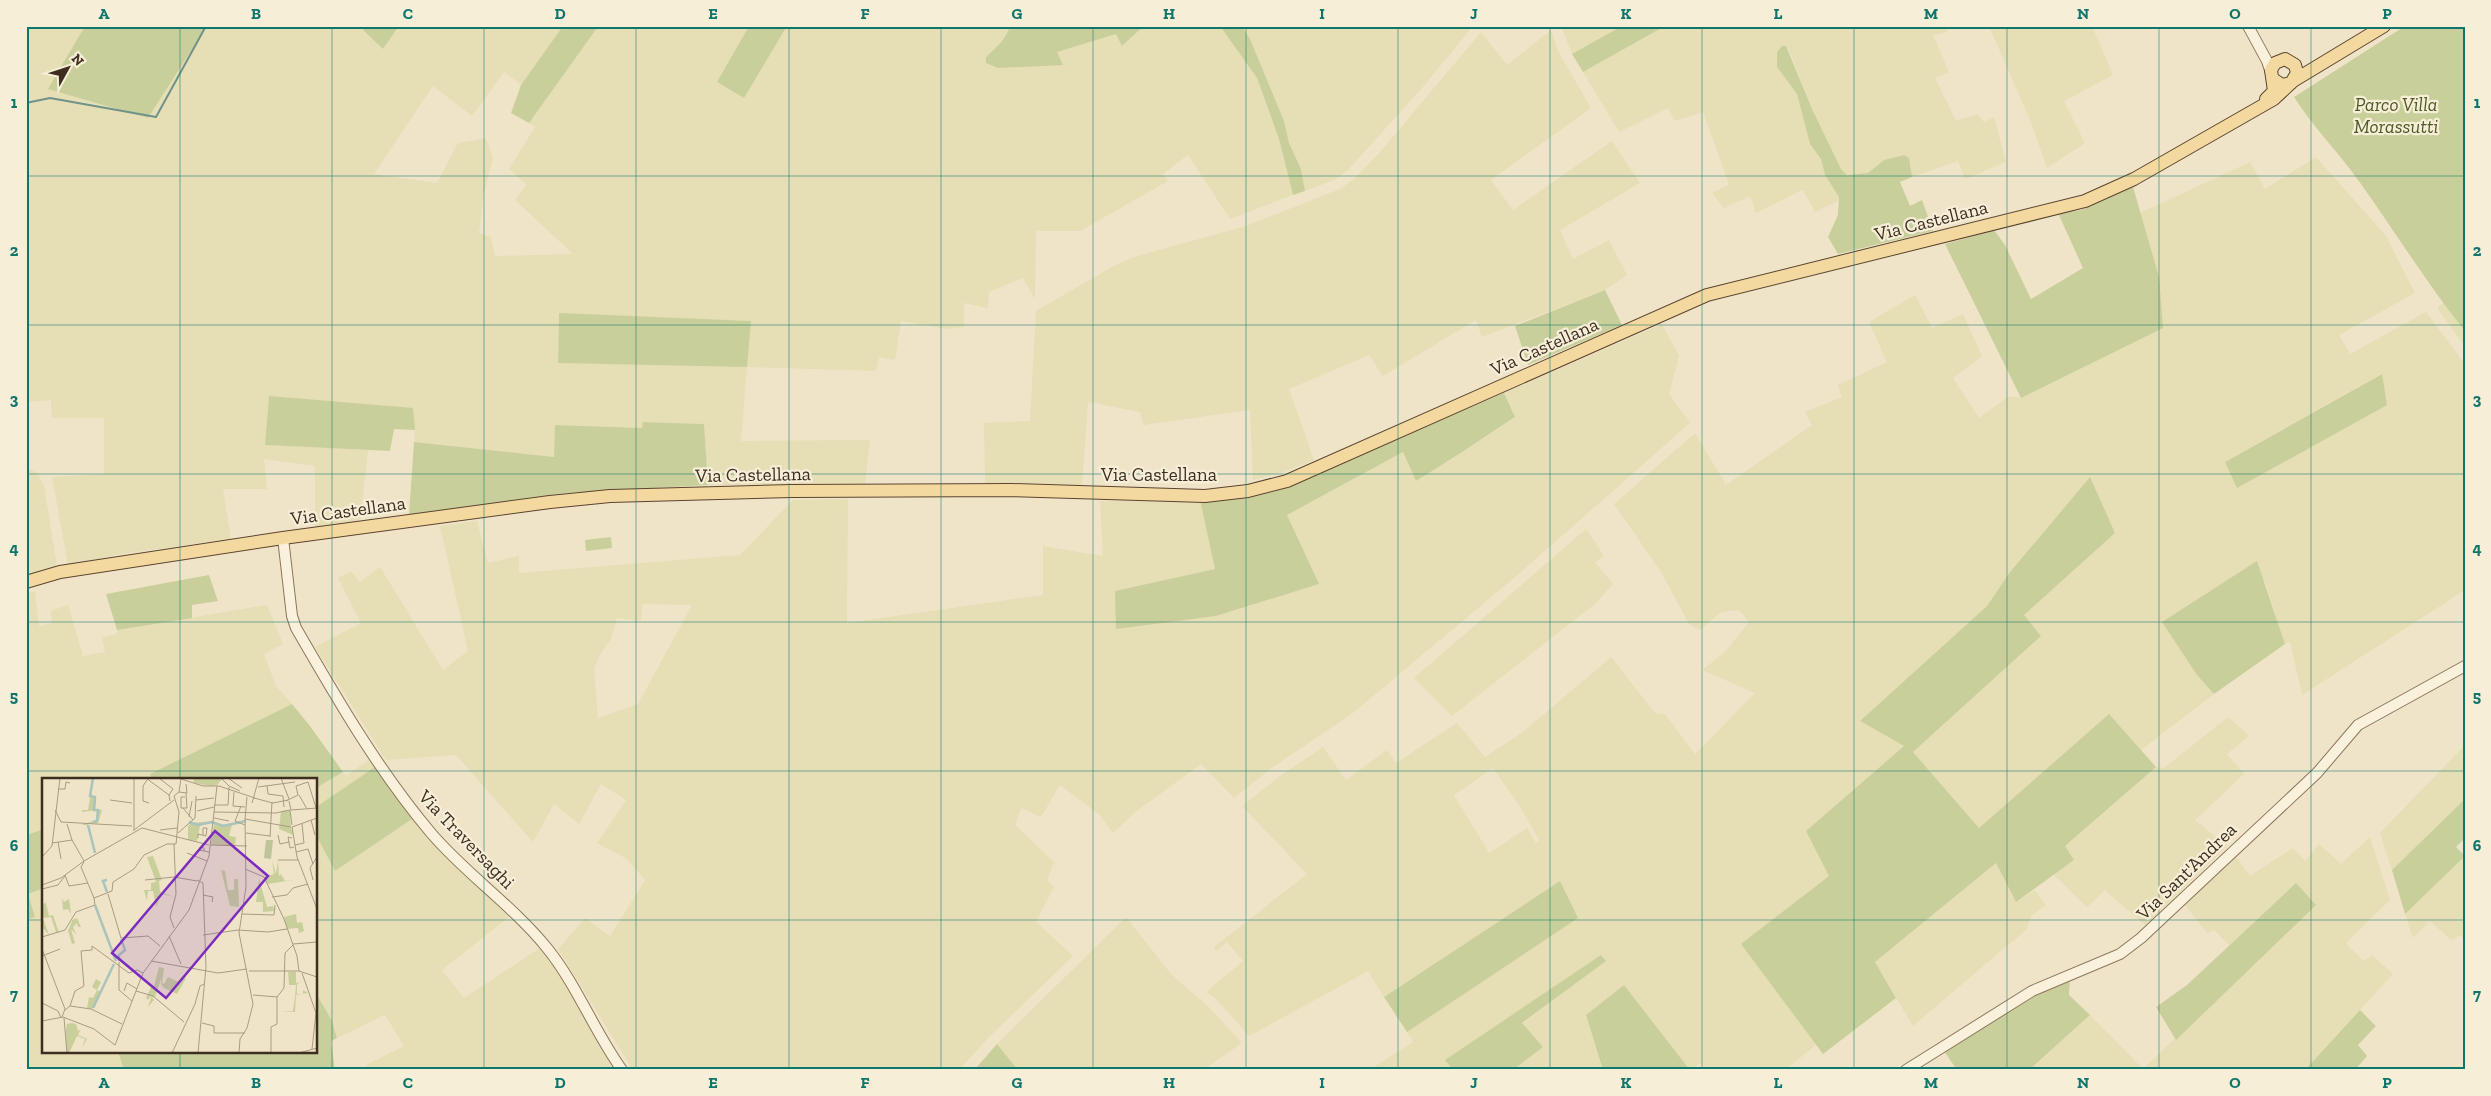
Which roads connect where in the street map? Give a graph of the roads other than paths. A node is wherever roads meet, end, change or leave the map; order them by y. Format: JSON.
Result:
{"nodes":[{"id":1,"x":2248,"y":26,"type":"edge"},
{"id":2,"x":2384,"y":26,"type":"edge"},
{"id":3,"x":2257,"y":43,"type":"junction"},
{"id":4,"x":2289,"y":60,"type":"junction"},
{"id":5,"x":2328,"y":61,"type":"junction"},
{"id":6,"x":2272,"y":76,"type":"junction"},
{"id":7,"x":2292,"y":82,"type":"junction"},
{"id":8,"x":2252,"y":110,"type":"junction"},
{"id":9,"x":284,"y":538,"type":"junction"},
{"id":10,"x":26,"y":582,"type":"edge"},
{"id":11,"x":2465,"y":666,"type":"edge"},
{"id":12,"x":622,"y":1070,"type":"edge"},
{"id":13,"x":1906,"y":1070,"type":"edge"}],
"edges":[{"from":1,"to":3,"type":"street"},
{"from":2,"to":5,"type":"main road","name":"Via Castellana"},
{"from":3,"to":4,"type":"street"},
{"from":3,"to":6,"type":"street"},
{"from":4,"to":5,"type":"main road","name":"Via Castellana"},
{"from":4,"to":6,"type":"main road"},
{"from":4,"to":7,"type":"main road"},
{"from":5,"to":7,"type":"main road","name":"Via Castellana"},
{"from":6,"to":7,"type":"main road"},
{"from":6,"to":8,"type":"main road","name":"Via Castellana"},
{"from":7,"to":8,"type":"main road","name":"Via Castellana"},
{"from":8,"to":9,"type":"main road","name":"Via Castellana"},
{"from":9,"to":10,"type":"main road","name":"Via Castellana"},
{"from":9,"to":12,"type":"street","name":"Via Traversaghi"},
{"from":11,"to":13,"type":"street","name":"Via Sant'Andrea"}]}
